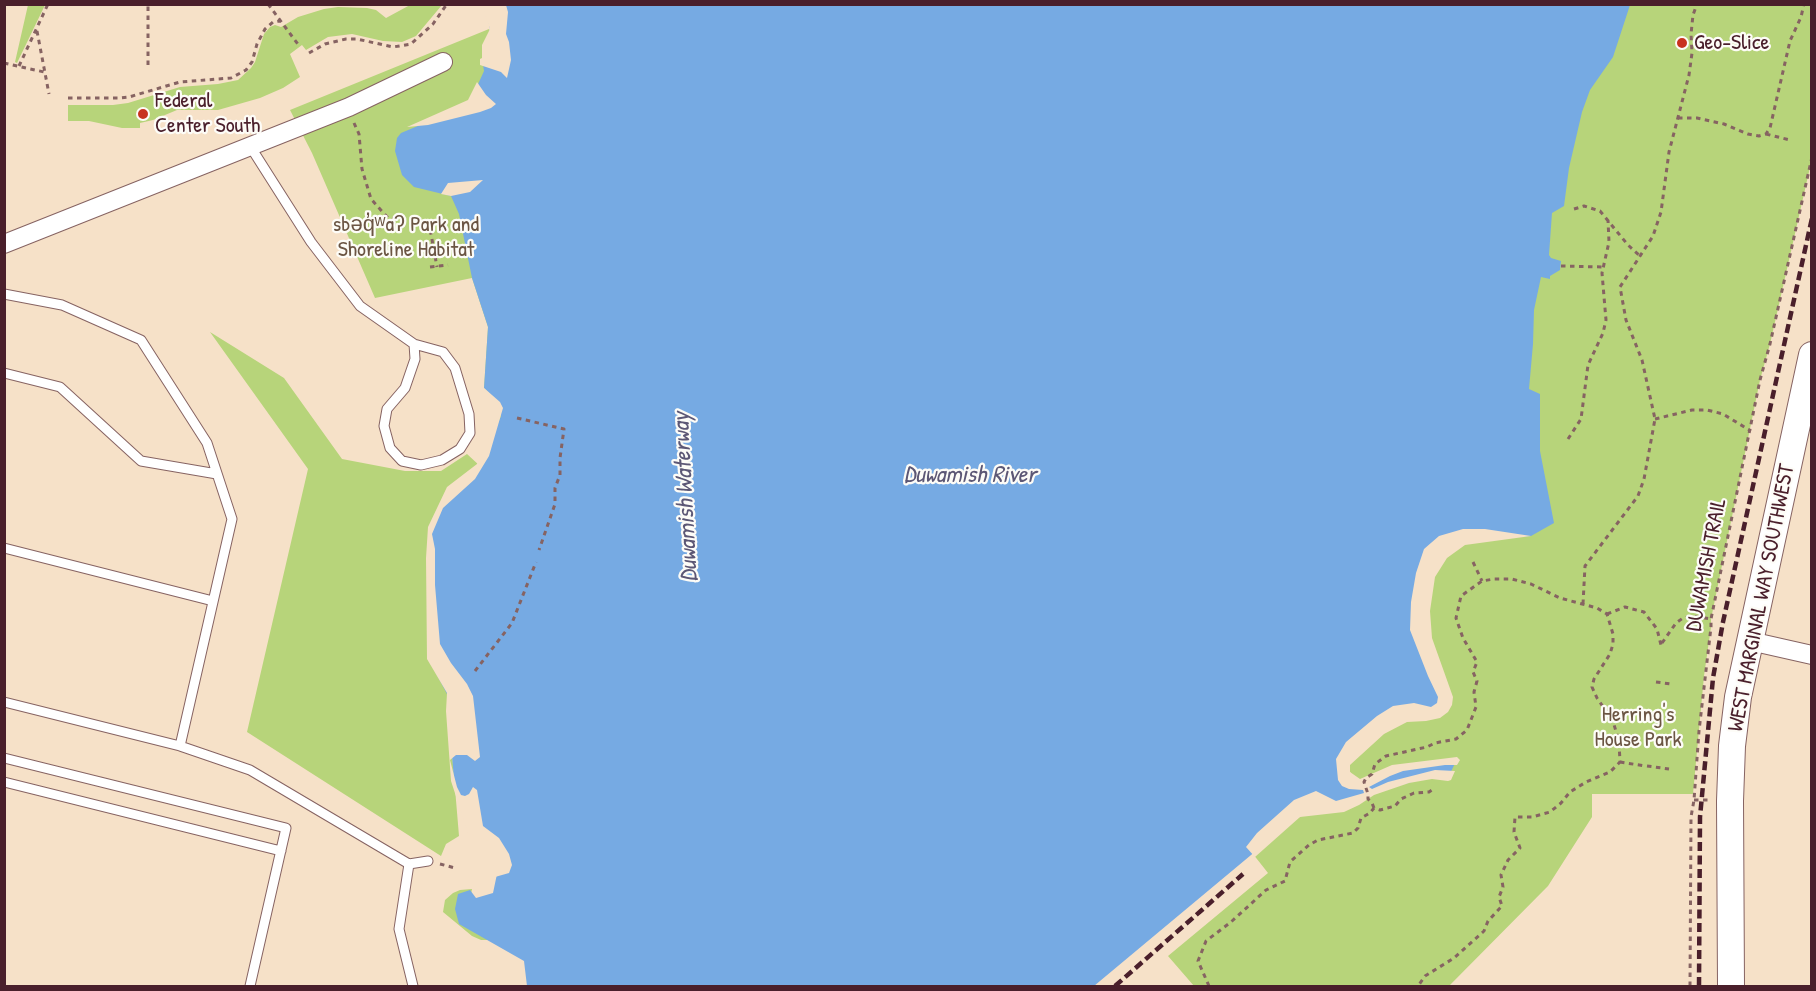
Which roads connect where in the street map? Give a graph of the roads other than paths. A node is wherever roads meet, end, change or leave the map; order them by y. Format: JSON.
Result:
{"nodes":[{"id":1,"x":443,"y":62,"type":"dead end"},
{"id":2,"x":250,"y":146,"type":"junction"},
{"id":3,"x":4,"y":244,"type":"edge"},
{"id":4,"x":4,"y":294,"type":"edge"},
{"id":5,"x":414,"y":344,"type":"junction"},
{"id":6,"x":1812,"y":355,"type":"edge"},
{"id":7,"x":4,"y":373,"type":"edge"},
{"id":8,"x":217,"y":474,"type":"junction"},
{"id":9,"x":4,"y":548,"type":"edge"},
{"id":10,"x":213,"y":601,"type":"junction"},
{"id":11,"x":1750,"y":641,"type":"junction"},
{"id":12,"x":1812,"y":655,"type":"edge"},
{"id":13,"x":4,"y":702,"type":"edge"},
{"id":14,"x":180,"y":746,"type":"junction"},
{"id":15,"x":4,"y":758,"type":"edge"},
{"id":16,"x":4,"y":782,"type":"edge"},
{"id":17,"x":281,"y":851,"type":"junction"},
{"id":18,"x":428,"y":861,"type":"road end"},
{"id":19,"x":409,"y":864,"type":"junction"},
{"id":20,"x":250,"y":987,"type":"edge"},
{"id":21,"x":413,"y":987,"type":"edge"},
{"id":22,"x":1731,"y":987,"type":"edge"}],
"edges":[{"from":1,"to":2,"type":"street"},
{"from":2,"to":3,"type":"street"},
{"from":2,"to":5,"type":"lane"},
{"from":4,"to":8,"type":"lane"},
{"from":5,"to":5,"type":"lane"},
{"from":6,"to":11,"type":"main road","name":"WEST MARGINAL WAY SOUTHWEST"},
{"from":7,"to":8,"type":"lane"},
{"from":8,"to":10,"type":"lane"},
{"from":9,"to":10,"type":"lane"},
{"from":10,"to":14,"type":"lane"},
{"from":11,"to":12,"type":"street"},
{"from":11,"to":22,"type":"main road","name":"WEST MARGINAL WAY SOUTHWEST"},
{"from":13,"to":14,"type":"lane"},
{"from":14,"to":19,"type":"lane"},
{"from":15,"to":17,"type":"lane"},
{"from":16,"to":17,"type":"lane"},
{"from":17,"to":20,"type":"lane"},
{"from":18,"to":19,"type":"lane"},
{"from":19,"to":21,"type":"lane"}]}
